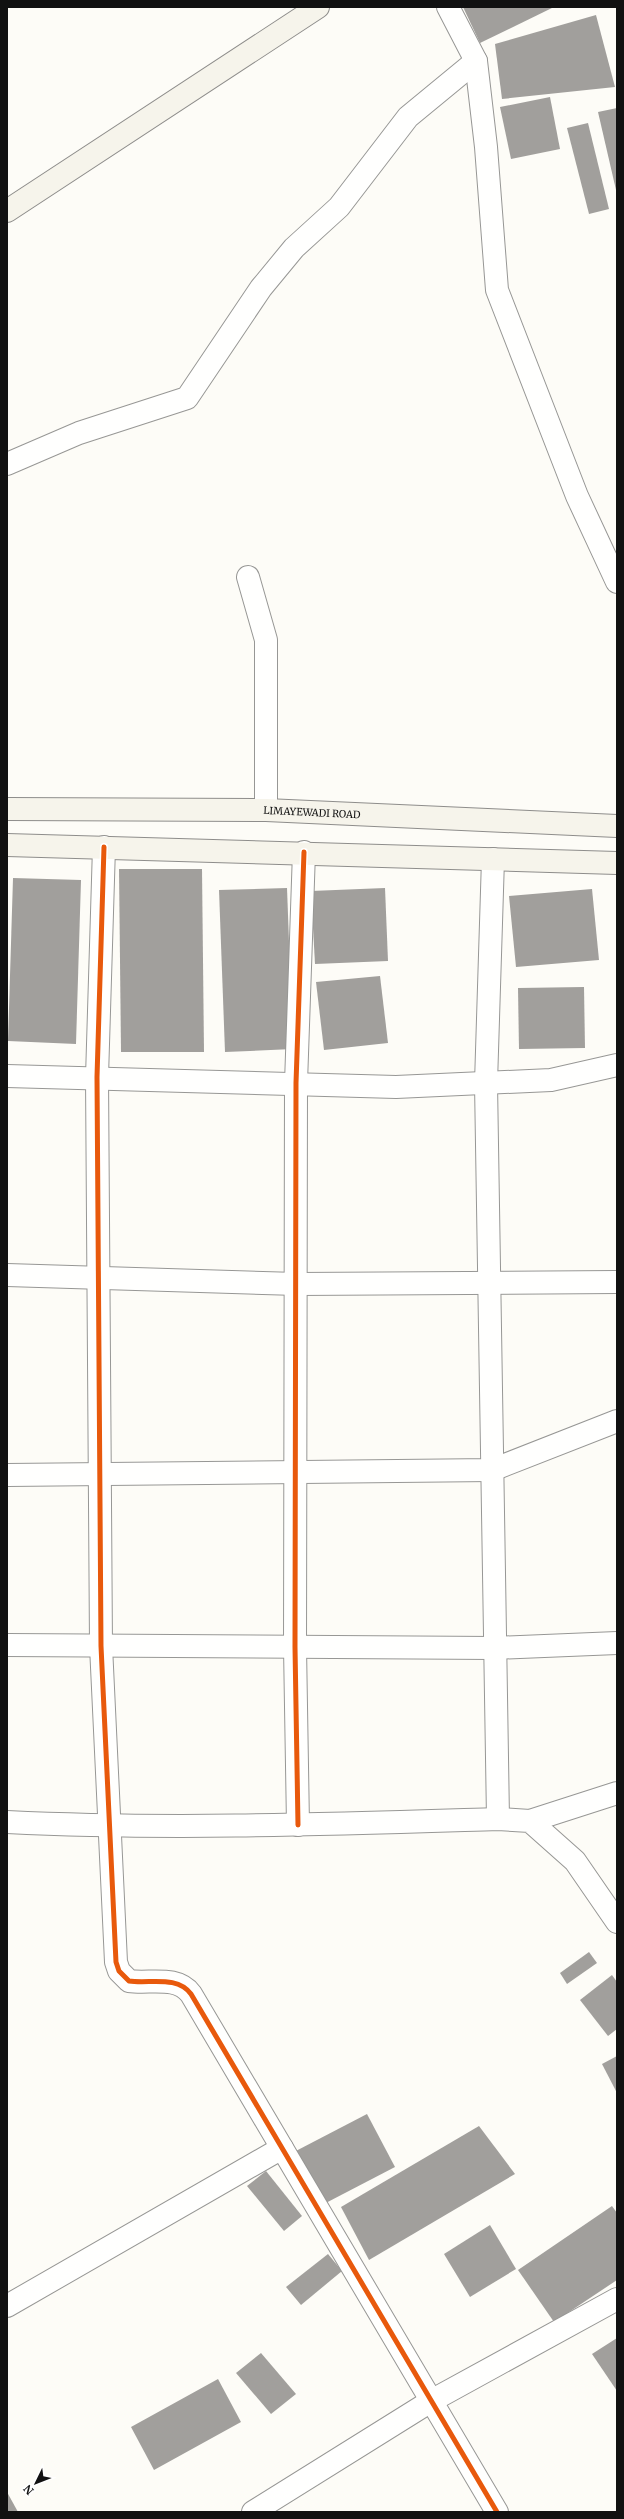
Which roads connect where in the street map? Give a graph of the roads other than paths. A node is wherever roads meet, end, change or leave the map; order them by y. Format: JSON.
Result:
{"nodes":[{"id":1,"x":318,"y":7,"type":"edge"},
{"id":2,"x":448,"y":7,"type":"edge"},
{"id":3,"x":476,"y":61,"type":"junction"},
{"id":4,"x":7,"y":211,"type":"edge"},
{"id":5,"x":7,"y":464,"type":"edge"},
{"id":6,"x":248,"y":577,"type":"dead end"},
{"id":7,"x":617,"y":582,"type":"edge"},
{"id":8,"x":7,"y":809,"type":"edge"},
{"id":9,"x":266,"y":810,"type":"junction"},
{"id":10,"x":617,"y":826,"type":"edge"},
{"id":11,"x":7,"y":845,"type":"edge"},
{"id":12,"x":104,"y":847,"type":"junction"},
{"id":13,"x":304,"y":852,"type":"junction"},
{"id":14,"x":493,"y":859,"type":"junction"},
{"id":15,"x":617,"y":863,"type":"edge"},
{"id":16,"x":617,"y":1065,"type":"edge"},
{"id":17,"x":7,"y":1076,"type":"edge"},
{"id":18,"x":97,"y":1077,"type":"junction"},
{"id":19,"x":486,"y":1083,"type":"junction"},
{"id":20,"x":296,"y":1084,"type":"junction"},
{"id":21,"x":7,"y":1275,"type":"edge"},
{"id":22,"x":98,"y":1278,"type":"junction"},
{"id":23,"x":617,"y":1282,"type":"edge"},
{"id":24,"x":297,"y":1284,"type":"junction"},
{"id":25,"x":489,"y":1285,"type":"junction"},
{"id":26,"x":617,"y":1420,"type":"edge"},
{"id":27,"x":492,"y":1470,"type":"junction"},
{"id":28,"x":296,"y":1472,"type":"junction"},
{"id":29,"x":100,"y":1474,"type":"junction"},
{"id":30,"x":7,"y":1475,"type":"edge"},
{"id":31,"x":617,"y":1642,"type":"edge"},
{"id":32,"x":7,"y":1645,"type":"edge"},
{"id":33,"x":101,"y":1646,"type":"junction"},
{"id":34,"x":296,"y":1647,"type":"junction"},
{"id":35,"x":494,"y":1648,"type":"junction"},
{"id":36,"x":617,"y":1793,"type":"edge"},
{"id":37,"x":498,"y":1819,"type":"junction"},
{"id":38,"x":530,"y":1821,"type":"junction"},
{"id":39,"x":7,"y":1822,"type":"edge"},
{"id":40,"x":298,"y":1825,"type":"junction"},
{"id":41,"x":111,"y":1827,"type":"junction"},
{"id":42,"x":617,"y":1922,"type":"edge"},
{"id":43,"x":282,"y":2148,"type":"junction"},
{"id":44,"x":617,"y":2299,"type":"edge"},
{"id":45,"x":7,"y":2306,"type":"edge"},
{"id":46,"x":431,"y":2400,"type":"junction"},
{"id":47,"x":253,"y":2512,"type":"edge"},
{"id":48,"x":497,"y":2512,"type":"edge"}],
"edges":[{"from":1,"to":4,"type":"street"},
{"from":2,"to":3,"type":"street"},
{"from":3,"to":5,"type":"street"},
{"from":3,"to":7,"type":"street"},
{"from":6,"to":9,"type":"street"},
{"from":8,"to":9,"type":"street","name":"LIMAYEWADI ROAD"},
{"from":9,"to":10,"type":"street","name":"LIMAYEWADI ROAD"},
{"from":11,"to":12,"type":"street"},
{"from":12,"to":13,"type":"street"},
{"from":12,"to":18,"type":"street"},
{"from":13,"to":14,"type":"street"},
{"from":13,"to":20,"type":"street"},
{"from":14,"to":15,"type":"street"},
{"from":14,"to":19,"type":"street"},
{"from":16,"to":19,"type":"street"},
{"from":17,"to":18,"type":"street"},
{"from":18,"to":20,"type":"street"},
{"from":18,"to":22,"type":"street"},
{"from":19,"to":20,"type":"street"},
{"from":19,"to":25,"type":"street"},
{"from":20,"to":24,"type":"street"},
{"from":21,"to":22,"type":"street"},
{"from":22,"to":24,"type":"street"},
{"from":22,"to":29,"type":"street"},
{"from":23,"to":25,"type":"street"},
{"from":24,"to":25,"type":"street"},
{"from":24,"to":28,"type":"street"},
{"from":25,"to":27,"type":"street"},
{"from":26,"to":27,"type":"street"},
{"from":27,"to":28,"type":"street"},
{"from":27,"to":35,"type":"street"},
{"from":28,"to":29,"type":"street"},
{"from":28,"to":34,"type":"street"},
{"from":29,"to":30,"type":"street"},
{"from":29,"to":33,"type":"street"},
{"from":31,"to":35,"type":"street"},
{"from":32,"to":33,"type":"street"},
{"from":33,"to":34,"type":"street"},
{"from":33,"to":41,"type":"street"},
{"from":34,"to":35,"type":"street"},
{"from":34,"to":40,"type":"street"},
{"from":35,"to":37,"type":"street"},
{"from":36,"to":38,"type":"street"},
{"from":37,"to":38,"type":"street"},
{"from":37,"to":40,"type":"street"},
{"from":38,"to":42,"type":"street"},
{"from":39,"to":41,"type":"street"},
{"from":40,"to":41,"type":"street"},
{"from":41,"to":43,"type":"street"},
{"from":43,"to":45,"type":"street"},
{"from":43,"to":46,"type":"street"},
{"from":44,"to":46,"type":"street"},
{"from":46,"to":47,"type":"street"},
{"from":46,"to":48,"type":"street"}]}
